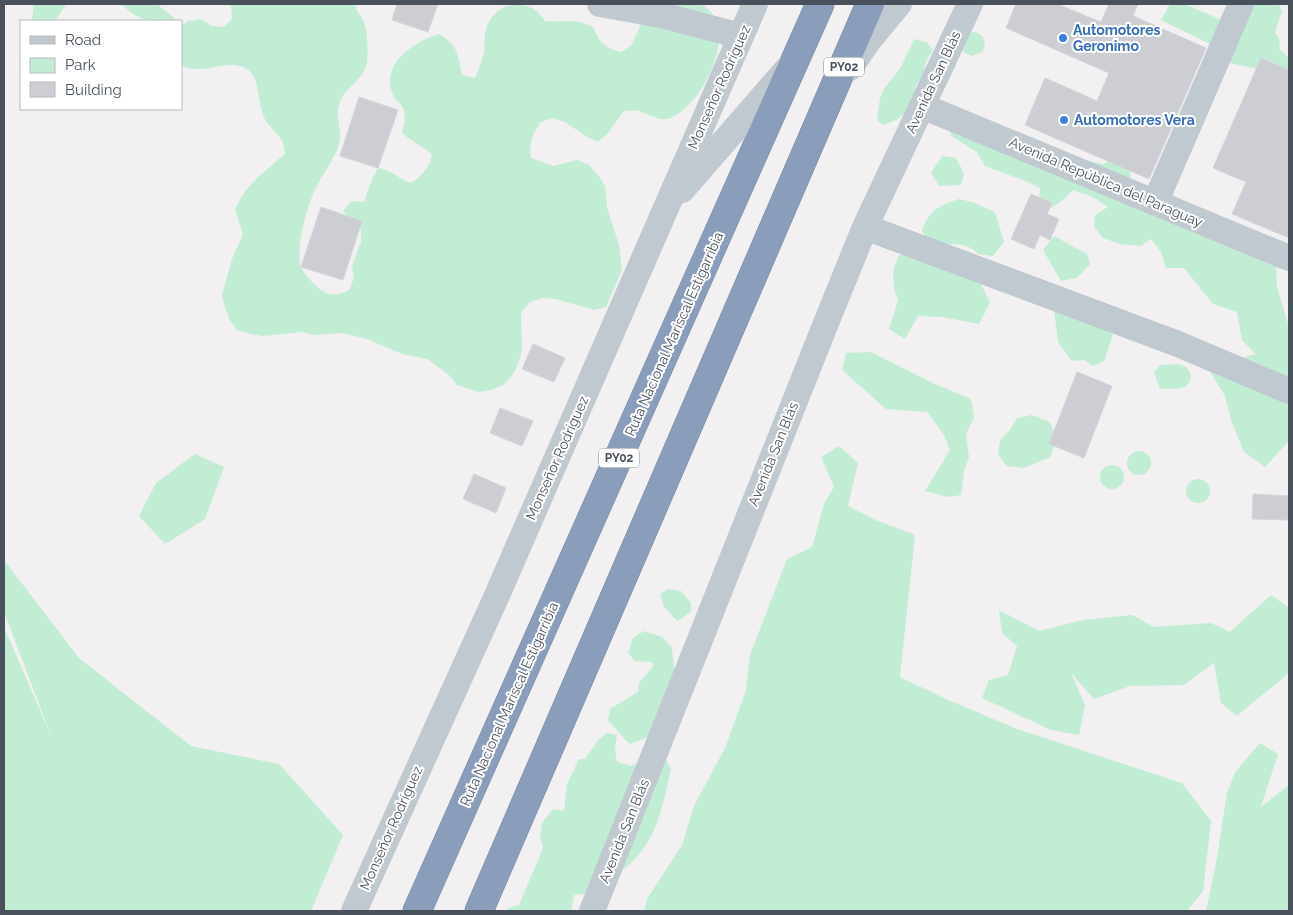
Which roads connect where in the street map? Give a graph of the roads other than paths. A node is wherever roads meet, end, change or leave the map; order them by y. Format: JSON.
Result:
{"nodes":[{"id":1,"x":600,"y":4,"type":"edge"},
{"id":2,"x":755,"y":4,"type":"edge"},
{"id":3,"x":820,"y":4,"type":"edge"},
{"id":4,"x":870,"y":4,"type":"edge"},
{"id":5,"x":899,"y":4,"type":"edge"},
{"id":6,"x":970,"y":4,"type":"edge"},
{"id":7,"x":1241,"y":4,"type":"edge"},
{"id":8,"x":742,"y":36,"type":"junction"},
{"id":9,"x":798,"y":56,"type":"junction"},
{"id":10,"x":834,"y":91,"type":"junction"},
{"id":11,"x":922,"y":106,"type":"junction"},
{"id":12,"x":1154,"y":203,"type":"junction"},
{"id":13,"x":666,"y":210,"type":"junction"},
{"id":14,"x":865,"y":227,"type":"junction"},
{"id":15,"x":1289,"y":258,"type":"edge"},
{"id":16,"x":1289,"y":392,"type":"edge"},
{"id":17,"x":354,"y":911,"type":"edge"},
{"id":18,"x":417,"y":911,"type":"edge"},
{"id":19,"x":479,"y":911,"type":"edge"},
{"id":20,"x":592,"y":911,"type":"edge"}],
"edges":[{"from":1,"to":8,"type":"street"},
{"from":2,"to":8,"type":"street","name":"Monseñor Rodríguez"},
{"from":3,"to":9,"type":"highway","name":"Ruta Nacional Mariscal Estigarribia","number":"PY02"},
{"from":4,"to":10,"type":"highway","number":"PY02"},
{"from":5,"to":10,"type":"street"},
{"from":6,"to":11,"type":"street","name":"Avenida San Blás"},
{"from":7,"to":12,"type":"street"},
{"from":8,"to":13,"type":"street","name":"Monseñor Rodríguez"},
{"from":9,"to":13,"type":"street"},
{"from":9,"to":18,"type":"highway","name":"Ruta Nacional Mariscal Estigarribia","number":"PY02"},
{"from":10,"to":19,"type":"highway","number":"PY02"},
{"from":11,"to":12,"type":"street","name":"Avenida República del Paraguay"},
{"from":11,"to":14,"type":"street","name":"Avenida San Blás"},
{"from":12,"to":15,"type":"street","name":"Avenida República del Paraguay"},
{"from":13,"to":17,"type":"street","name":"Monseñor Rodríguez"},
{"from":14,"to":16,"type":"street"},
{"from":14,"to":20,"type":"street","name":"Avenida San Blás"}]}
